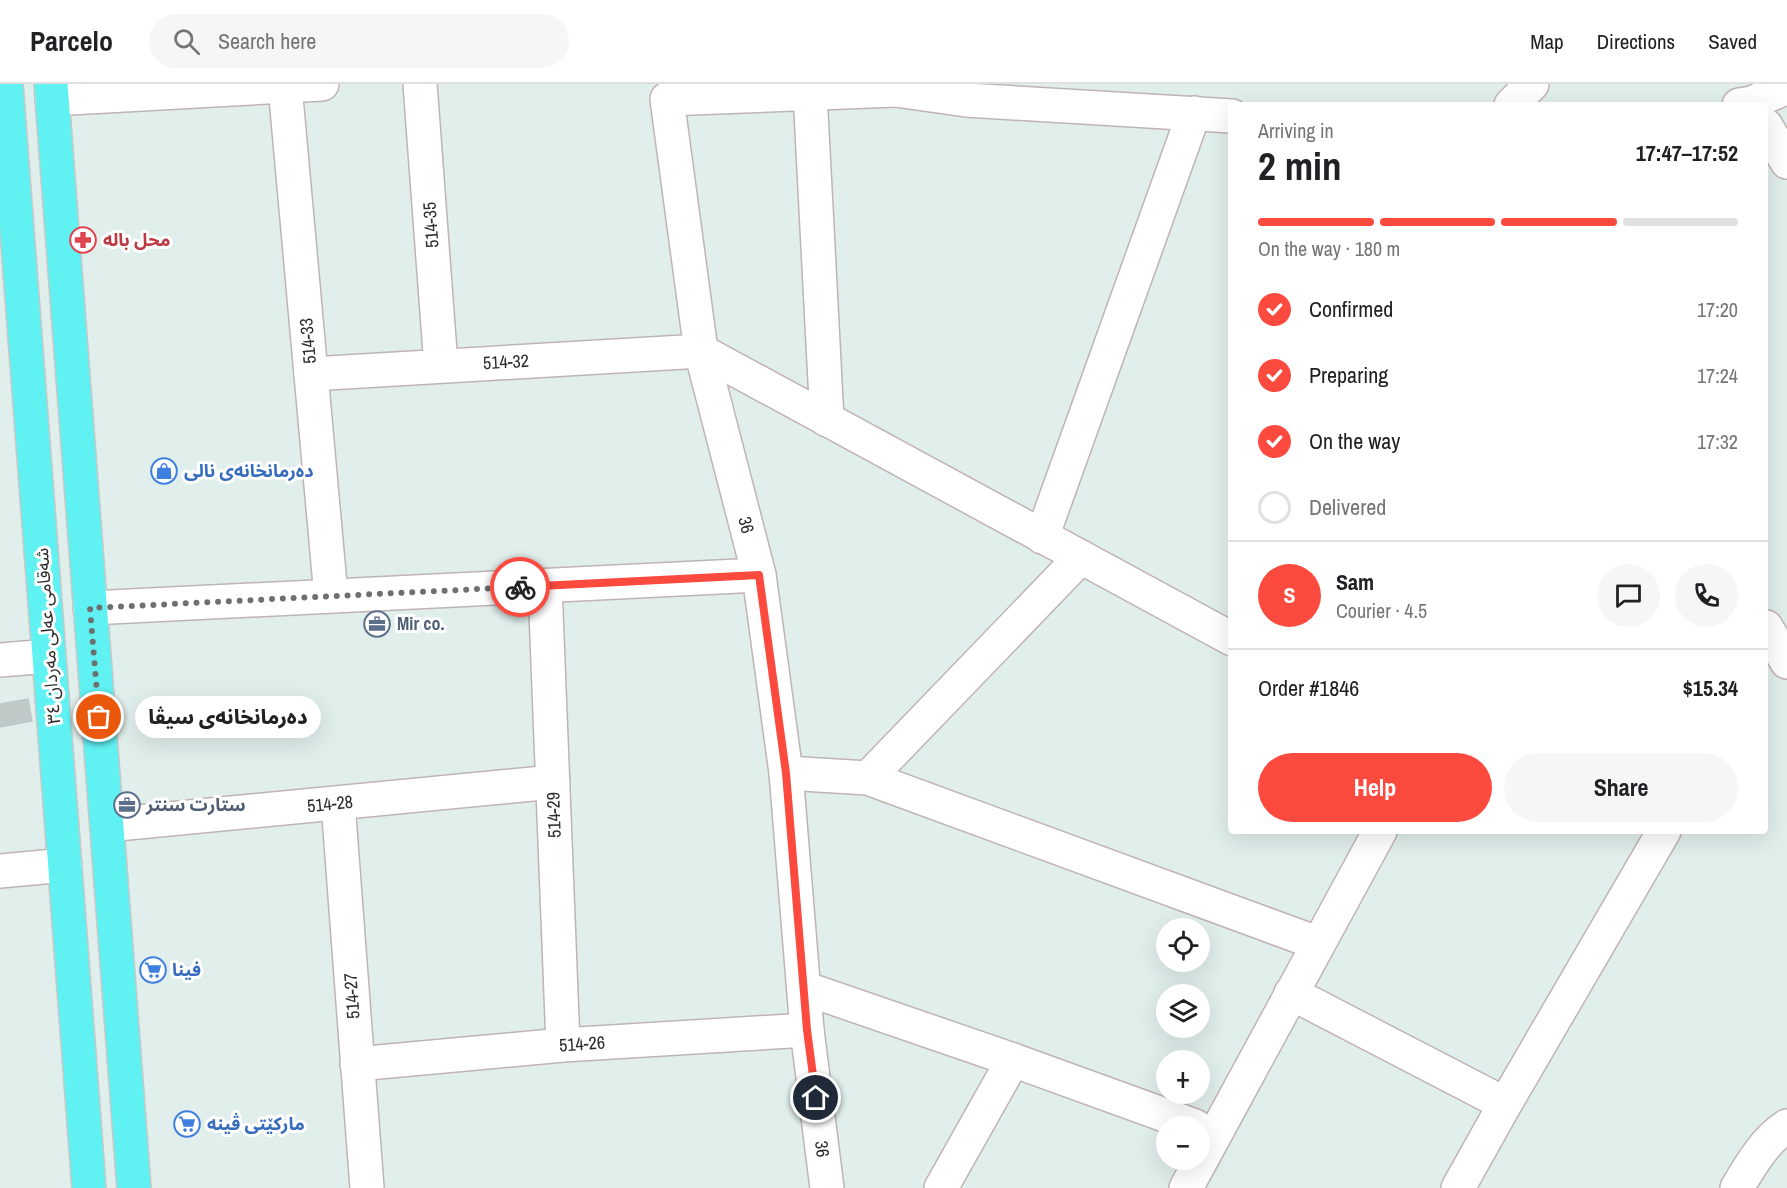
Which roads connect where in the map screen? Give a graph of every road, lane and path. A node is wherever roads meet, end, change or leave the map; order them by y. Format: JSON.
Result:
{"nodes":[{"id":1,"x":6,"y":84,"type":"edge"},
{"id":2,"x":322,"y":84,"type":"edge"},
{"id":3,"x":420,"y":84,"type":"edge"},
{"id":4,"x":1532,"y":84,"type":"edge"},
{"id":5,"x":285,"y":86,"type":"junction"},
{"id":6,"x":896,"y":87,"type":"edge"},
{"id":7,"x":1787,"y":87,"type":"edge"},
{"id":8,"x":666,"y":91,"type":"edge"},
{"id":9,"x":52,"y":92,"type":"edge"},
{"id":10,"x":810,"y":93,"type":"junction"},
{"id":11,"x":1514,"y":102,"type":"edge"},
{"id":12,"x":1764,"y":102,"type":"edge"},
{"id":13,"x":1194,"y":113,"type":"junction"},
{"id":14,"x":1228,"y":116,"type":"edge"},
{"id":15,"x":1768,"y":134,"type":"edge"},
{"id":16,"x":1787,"y":162,"type":"edge"},
{"id":17,"x":701,"y":351,"type":"junction"},
{"id":18,"x":441,"y":366,"type":"junction"},
{"id":19,"x":311,"y":374,"type":"junction"},
{"id":20,"x":74,"y":390,"type":"junction"},
{"id":21,"x":29,"y":392,"type":"junction"},
{"id":22,"x":827,"y":420,"type":"junction"},
{"id":23,"x":1042,"y":537,"type":"junction"},
{"id":24,"x":1081,"y":557,"type":"junction"},
{"id":25,"x":759,"y":575,"type":"junction"},
{"id":26,"x":545,"y":586,"type":"junction"},
{"id":27,"x":331,"y":596,"type":"junction"},
{"id":28,"x":90,"y":608,"type":"junction"},
{"id":29,"x":1228,"y":632,"type":"edge"},
{"id":30,"x":49,"y":656,"type":"junction"},
{"id":31,"x":0,"y":660,"type":"edge"},
{"id":32,"x":786,"y":773,"type":"junction"},
{"id":33,"x":868,"y":778,"type":"junction"},
{"id":34,"x":553,"y":782,"type":"junction"},
{"id":35,"x":338,"y":803,"type":"junction"},
{"id":36,"x":107,"y":825,"type":"junction"},
{"id":37,"x":1378,"y":834,"type":"edge"},
{"id":38,"x":1662,"y":834,"type":"edge"},
{"id":39,"x":65,"y":865,"type":"junction"},
{"id":40,"x":0,"y":871,"type":"edge"},
{"id":41,"x":1317,"y":943,"type":"junction"},
{"id":42,"x":804,"y":988,"type":"junction"},
{"id":43,"x":1291,"y":993,"type":"junction"},
{"id":44,"x":807,"y":1030,"type":"junction"},
{"id":45,"x":563,"y":1045,"type":"junction"},
{"id":46,"x":1014,"y":1060,"type":"junction"},
{"id":47,"x":357,"y":1064,"type":"junction"},
{"id":48,"x":1504,"y":1104,"type":"junction"},
{"id":49,"x":1165,"y":1116,"type":"edge"},
{"id":50,"x":1210,"y":1119,"type":"edge"},
{"id":51,"x":1787,"y":1126,"type":"edge"},
{"id":52,"x":1191,"y":1170,"type":"edge"},
{"id":53,"x":89,"y":1188,"type":"edge"},
{"id":54,"x":134,"y":1188,"type":"edge"},
{"id":55,"x":366,"y":1188,"type":"edge"},
{"id":56,"x":827,"y":1188,"type":"edge"},
{"id":57,"x":941,"y":1188,"type":"edge"},
{"id":58,"x":1186,"y":1188,"type":"edge"},
{"id":59,"x":1458,"y":1188,"type":"edge"},
{"id":60,"x":1737,"y":1188,"type":"edge"}],
"edges":[{"from":1,"to":21,"type":"main road","name":"شەقامی عەلی مەردان ٣٤"},
{"from":2,"to":5,"type":"street"},
{"from":3,"to":18,"type":"street","name":"514-35"},
{"from":4,"to":11,"type":"street"},
{"from":5,"to":9,"type":"street"},
{"from":5,"to":19,"type":"street","name":"514-33"},
{"from":6,"to":10,"type":"street","name":"36"},
{"from":6,"to":13,"type":"street","name":"36"},
{"from":7,"to":12,"type":"street"},
{"from":8,"to":10,"type":"street","name":"36"},
{"from":8,"to":17,"type":"street","name":"36"},
{"from":9,"to":20,"type":"main road"},
{"from":10,"to":22,"type":"street"},
{"from":13,"to":14,"type":"street","name":"36"},
{"from":13,"to":23,"type":"street"},
{"from":15,"to":16,"type":"street"},
{"from":17,"to":18,"type":"street","name":"514-32"},
{"from":17,"to":22,"type":"street"},
{"from":17,"to":25,"type":"street","name":"36"},
{"from":18,"to":19,"type":"street","name":"514-32"},
{"from":19,"to":27,"type":"street","name":"514-33"},
{"from":20,"to":21,"type":"main road"},
{"from":20,"to":28,"type":"main road"},
{"from":21,"to":30,"type":"main road","name":"شەقامی عەلی مەردان ٣٤"},
{"from":22,"to":23,"type":"street"},
{"from":23,"to":24,"type":"street"},
{"from":24,"to":29,"type":"street"},
{"from":24,"to":33,"type":"street"},
{"from":25,"to":26,"type":"street"},
{"from":25,"to":32,"type":"street","name":"36"},
{"from":26,"to":27,"type":"street"},
{"from":26,"to":34,"type":"street","name":"514-29"},
{"from":27,"to":28,"type":"street"},
{"from":28,"to":36,"type":"main road"},
{"from":30,"to":31,"type":"street"},
{"from":30,"to":39,"type":"main road","name":"شەقامی عەلی مەردان ٣٤"},
{"from":32,"to":33,"type":"street"},
{"from":32,"to":42,"type":"street","name":"36"},
{"from":33,"to":41,"type":"street"},
{"from":34,"to":35,"type":"street","name":"514-28"},
{"from":34,"to":45,"type":"street","name":"514-29"},
{"from":35,"to":36,"type":"street","name":"514-28"},
{"from":35,"to":47,"type":"street","name":"514-27"},
{"from":36,"to":54,"type":"main road"},
{"from":37,"to":41,"type":"street"},
{"from":38,"to":48,"type":"street"},
{"from":39,"to":40,"type":"street"},
{"from":39,"to":53,"type":"main road","name":"شەقامی عەلی مەردان ٣٤"},
{"from":41,"to":43,"type":"street"},
{"from":42,"to":44,"type":"street","name":"36"},
{"from":42,"to":46,"type":"street"},
{"from":43,"to":48,"type":"street"},
{"from":43,"to":50,"type":"street"},
{"from":44,"to":45,"type":"street","name":"514-26"},
{"from":44,"to":56,"type":"street","name":"36"},
{"from":45,"to":47,"type":"street","name":"514-26"},
{"from":46,"to":49,"type":"street"},
{"from":46,"to":57,"type":"street"},
{"from":47,"to":55,"type":"street","name":"514-27"},
{"from":48,"to":59,"type":"street"},
{"from":51,"to":60,"type":"street"},
{"from":52,"to":58,"type":"street"}]}
